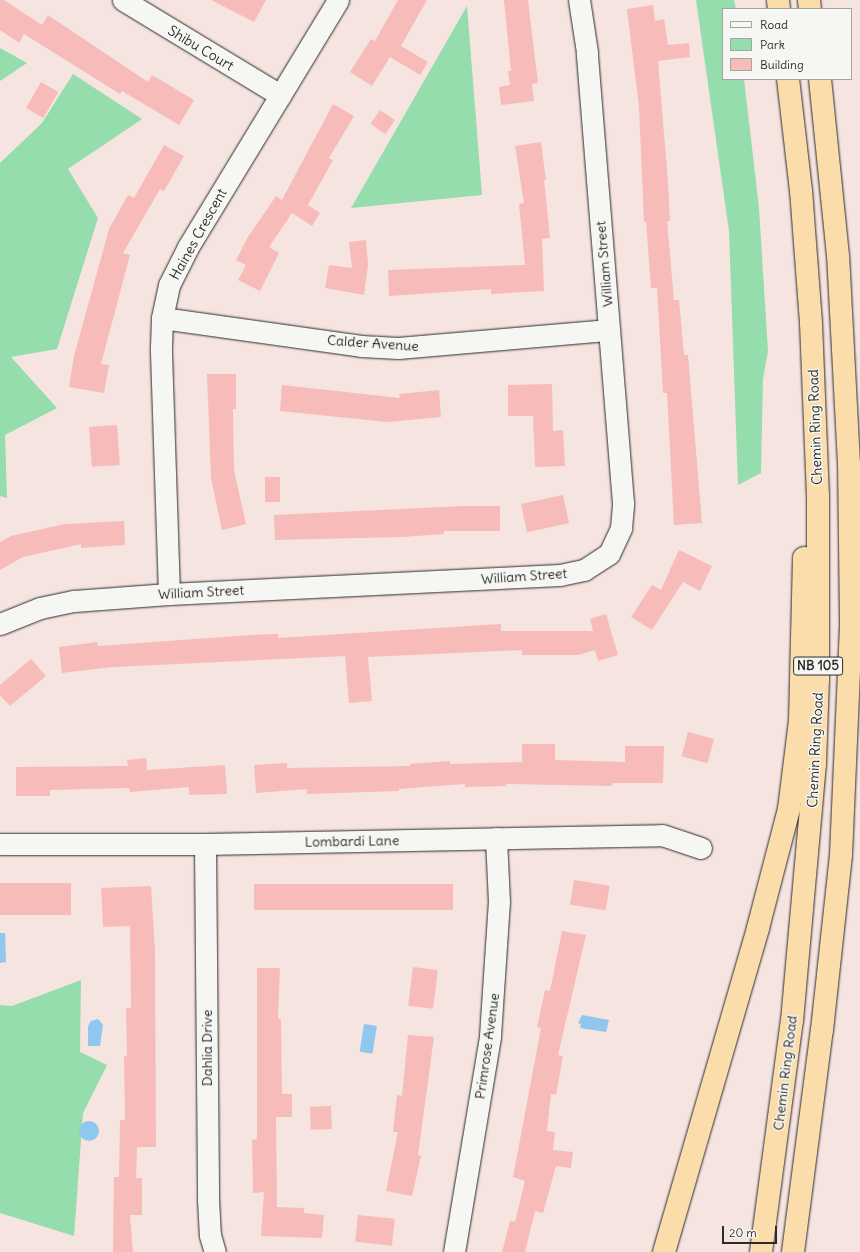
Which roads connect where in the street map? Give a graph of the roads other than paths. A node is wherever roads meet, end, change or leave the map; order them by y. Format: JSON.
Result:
{"nodes":[{"id":1,"x":123,"y":0,"type":"edge"},
{"id":2,"x":338,"y":0,"type":"edge"},
{"id":3,"x":579,"y":0,"type":"edge"},
{"id":4,"x":788,"y":80,"type":"edge"},
{"id":5,"x":820,"y":80,"type":"edge"},
{"id":6,"x":280,"y":95,"type":"junction"},
{"id":7,"x":162,"y":318,"type":"junction"},
{"id":8,"x":811,"y":323,"type":"junction"},
{"id":9,"x":609,"y":330,"type":"junction"},
{"id":10,"x":849,"y":464,"type":"junction"},
{"id":11,"x":860,"y":570,"type":"edge"},
{"id":12,"x":169,"y":594,"type":"junction"},
{"id":13,"x":0,"y":624,"type":"edge"},
{"id":14,"x":496,"y":838,"type":"junction"},
{"id":15,"x":0,"y":844,"type":"edge"},
{"id":16,"x":205,"y":844,"type":"junction"},
{"id":17,"x":701,"y":848,"type":"dead end"},
{"id":18,"x":215,"y":1252,"type":"edge"},
{"id":19,"x":454,"y":1252,"type":"edge"},
{"id":20,"x":664,"y":1252,"type":"edge"},
{"id":21,"x":761,"y":1252,"type":"edge"},
{"id":22,"x":794,"y":1252,"type":"edge"}],
"edges":[{"from":1,"to":6,"type":"street","name":"Shibu Court"},
{"from":2,"to":6,"type":"street","name":"Haines Crescent"},
{"from":3,"to":9,"type":"street","name":"William Street"},
{"from":4,"to":8,"type":"highway","name":"Chemin Ring Road","number":"NB 105"},
{"from":5,"to":10,"type":"highway","number":"NB 105"},
{"from":6,"to":7,"type":"street","name":"Haines Crescent"},
{"from":7,"to":9,"type":"street","name":"Calder Avenue"},
{"from":7,"to":12,"type":"street","name":"Haines Crescent"},
{"from":8,"to":20,"type":"highway"},
{"from":8,"to":21,"type":"highway","name":"Chemin Ring Road","number":"NB 105"},
{"from":9,"to":12,"type":"street","name":"William Street"},
{"from":10,"to":11,"type":"highway"},
{"from":10,"to":22,"type":"highway","number":"NB 105"},
{"from":12,"to":13,"type":"street","name":"William Street"},
{"from":14,"to":16,"type":"street","name":"Lombardi Lane"},
{"from":14,"to":17,"type":"street","name":"Lombardi Lane"},
{"from":14,"to":19,"type":"street","name":"Primrose Avenue"},
{"from":15,"to":16,"type":"street","name":"Lombardi Lane"},
{"from":16,"to":18,"type":"street","name":"Dahlia Drive"}]}
